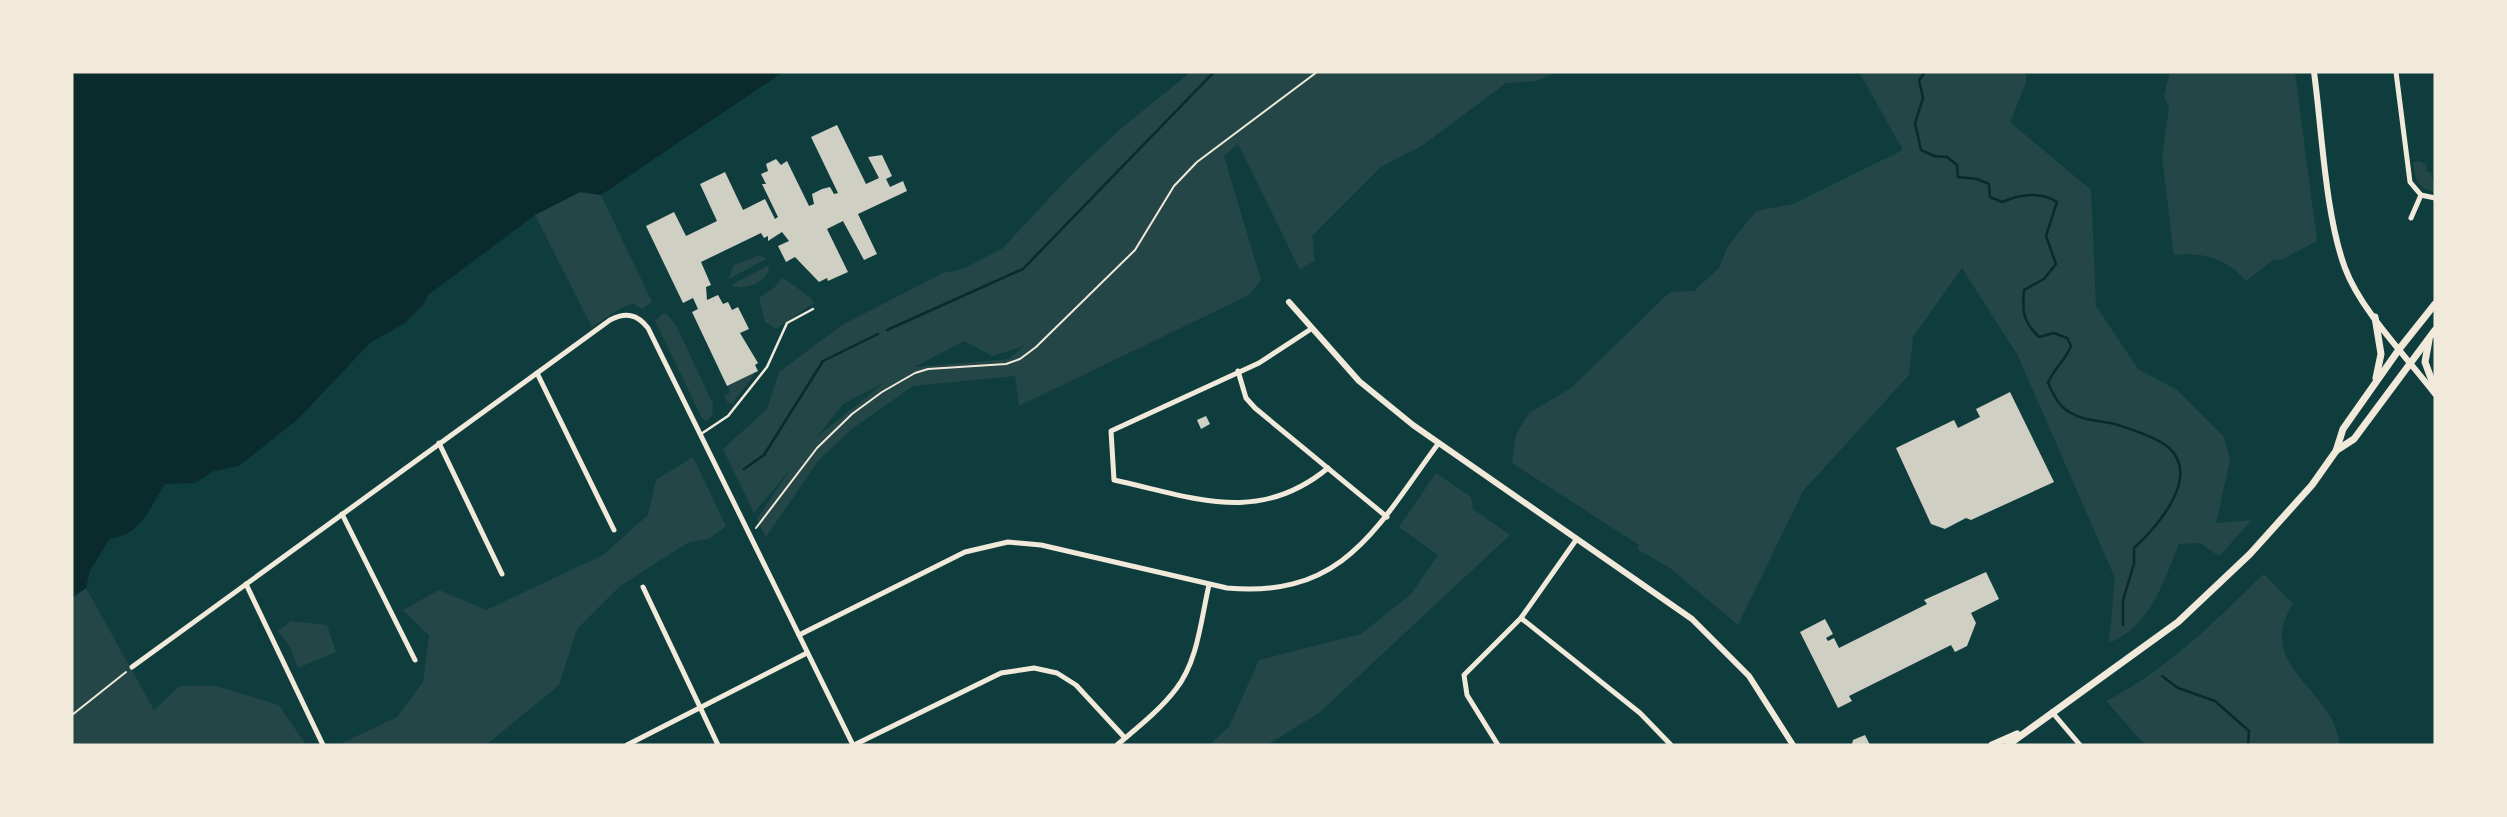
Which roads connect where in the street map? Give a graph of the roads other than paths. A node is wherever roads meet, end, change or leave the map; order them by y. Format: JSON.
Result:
{"nodes":[{"id":1,"x":2314,"y":72,"type":"edge"},
{"id":2,"x":2396,"y":72,"type":"edge"},
{"id":3,"x":2421,"y":195,"type":"junction"},
{"id":4,"x":2435,"y":198,"type":"edge"},
{"id":5,"x":2411,"y":218,"type":"dead end"},
{"id":6,"x":1289,"y":302,"type":"dead end"},
{"id":7,"x":2435,"y":304,"type":"edge"},
{"id":8,"x":813,"y":309,"type":"dead end"},
{"id":9,"x":2375,"y":317,"type":"junction"},
{"id":10,"x":1311,"y":329,"type":"junction"},
{"id":11,"x":2433,"y":333,"type":"edge"},
{"id":12,"x":2400,"y":348,"type":"junction"},
{"id":13,"x":2410,"y":362,"type":"junction"},
{"id":14,"x":1238,"y":371,"type":"junction"},
{"id":15,"x":537,"y":373,"type":"junction"},
{"id":16,"x":2374,"y":385,"type":"junction"},
{"id":17,"x":2435,"y":392,"type":"edge"},
{"id":18,"x":701,"y":434,"type":"junction"},
{"id":19,"x":439,"y":443,"type":"junction"},
{"id":20,"x":1438,"y":444,"type":"junction"},
{"id":21,"x":2336,"y":450,"type":"junction"},
{"id":22,"x":1328,"y":468,"type":"junction"},
{"id":23,"x":342,"y":514,"type":"junction"},
{"id":24,"x":1387,"y":517,"type":"junction"},
{"id":25,"x":614,"y":530,"type":"dead end"},
{"id":26,"x":1577,"y":540,"type":"junction"},
{"id":27,"x":502,"y":574,"type":"dead end"},
{"id":28,"x":246,"y":584,"type":"junction"},
{"id":29,"x":1209,"y":586,"type":"junction"},
{"id":30,"x":643,"y":587,"type":"dead end"},
{"id":31,"x":1521,"y":618,"type":"junction"},
{"id":32,"x":799,"y":635,"type":"junction"},
{"id":33,"x":807,"y":653,"type":"junction"},
{"id":34,"x":415,"y":660,"type":"dead end"},
{"id":35,"x":132,"y":667,"type":"road end"},
{"id":36,"x":699,"y":706,"type":"junction"},
{"id":37,"x":2052,"y":712,"type":"junction"},
{"id":38,"x":2025,"y":731,"type":"junction"},
{"id":39,"x":1125,"y":738,"type":"junction"},
{"id":40,"x":1791,"y":744,"type":"edge"},
{"id":41,"x":323,"y":745,"type":"edge"},
{"id":42,"x":627,"y":745,"type":"edge"},
{"id":43,"x":718,"y":745,"type":"edge"},
{"id":44,"x":853,"y":745,"type":"edge"},
{"id":45,"x":1117,"y":745,"type":"edge"},
{"id":46,"x":1498,"y":745,"type":"edge"},
{"id":47,"x":1671,"y":745,"type":"edge"},
{"id":48,"x":1992,"y":745,"type":"edge"},
{"id":49,"x":2008,"y":745,"type":"edge"},
{"id":50,"x":2080,"y":745,"type":"edge"}],
"edges":[{"from":1,"to":9,"type":"street"},
{"from":2,"to":3,"type":"street"},
{"from":3,"to":4,"type":"street"},
{"from":3,"to":5,"type":"street"},
{"from":6,"to":10,"type":"street"},
{"from":7,"to":12,"type":"main road"},
{"from":8,"to":18,"type":"lane"},
{"from":9,"to":12,"type":"street"},
{"from":9,"to":16,"type":"main road"},
{"from":10,"to":14,"type":"street"},
{"from":10,"to":20,"type":"street"},
{"from":11,"to":13,"type":"main road"},
{"from":11,"to":17,"type":"main road"},
{"from":12,"to":13,"type":"street"},
{"from":12,"to":16,"type":"main road"},
{"from":13,"to":17,"type":"street"},
{"from":13,"to":21,"type":"main road"},
{"from":14,"to":22,"type":"street"},
{"from":14,"to":22,"type":"street"},
{"from":15,"to":18,"type":"street"},
{"from":15,"to":19,"type":"street"},
{"from":15,"to":25,"type":"street"},
{"from":16,"to":21,"type":"main road"},
{"from":18,"to":32,"type":"street"},
{"from":19,"to":23,"type":"street"},
{"from":19,"to":27,"type":"street"},
{"from":20,"to":24,"type":"street"},
{"from":20,"to":26,"type":"street"},
{"from":21,"to":37,"type":"main road"},
{"from":22,"to":24,"type":"street"},
{"from":23,"to":28,"type":"street"},
{"from":23,"to":34,"type":"street"},
{"from":24,"to":29,"type":"street"},
{"from":26,"to":31,"type":"street"},
{"from":26,"to":40,"type":"street"},
{"from":28,"to":35,"type":"street"},
{"from":28,"to":41,"type":"street"},
{"from":29,"to":32,"type":"street"},
{"from":29,"to":39,"type":"street"},
{"from":30,"to":36,"type":"street"},
{"from":31,"to":46,"type":"street"},
{"from":31,"to":47,"type":"street"},
{"from":32,"to":33,"type":"street"},
{"from":33,"to":36,"type":"street"},
{"from":33,"to":44,"type":"street"},
{"from":36,"to":42,"type":"street"},
{"from":36,"to":43,"type":"street"},
{"from":37,"to":38,"type":"main road"},
{"from":37,"to":50,"type":"street"},
{"from":38,"to":48,"type":"main road"},
{"from":38,"to":49,"type":"main road"},
{"from":39,"to":44,"type":"street"},
{"from":39,"to":45,"type":"street"}]}
